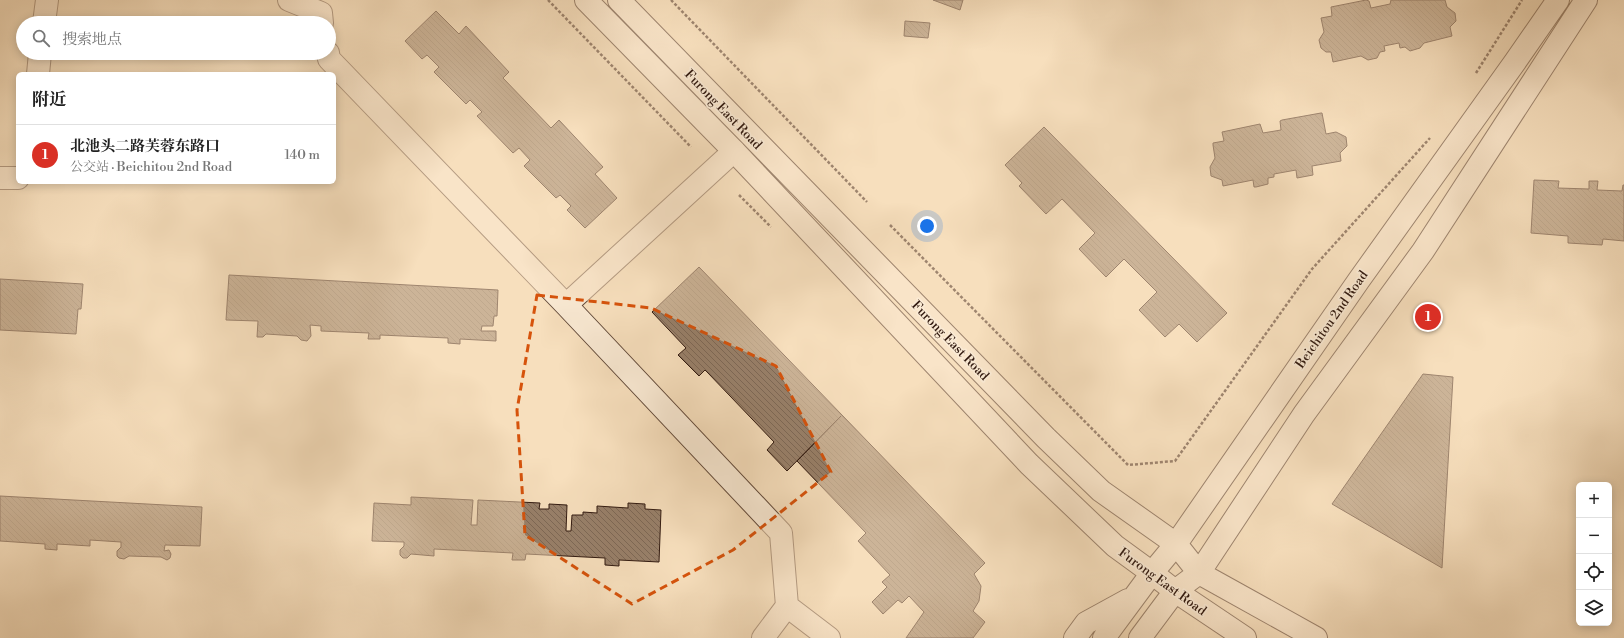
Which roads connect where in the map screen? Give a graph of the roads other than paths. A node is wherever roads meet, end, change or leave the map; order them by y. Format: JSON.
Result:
{"nodes":[{"id":1,"x":47,"y":0,"type":"edge"},
{"id":2,"x":289,"y":0,"type":"edge"},
{"id":3,"x":586,"y":0,"type":"edge"},
{"id":4,"x":619,"y":0,"type":"edge"},
{"id":5,"x":1558,"y":0,"type":"edge"},
{"id":6,"x":1586,"y":0,"type":"edge"},
{"id":7,"x":45,"y":16,"type":"edge"},
{"id":8,"x":321,"y":16,"type":"edge"},
{"id":9,"x":39,"y":60,"type":"edge"},
{"id":10,"x":330,"y":60,"type":"edge"},
{"id":11,"x":38,"y":72,"type":"edge"},
{"id":12,"x":734,"y":151,"type":"junction"},
{"id":13,"x":0,"y":178,"type":"edge"},
{"id":14,"x":16,"y":178,"type":"edge"},
{"id":15,"x":566,"y":305,"type":"junction"},
{"id":16,"x":1176,"y":544,"type":"junction"},
{"id":17,"x":1152,"y":573,"type":"junction"},
{"id":18,"x":1199,"y":573,"type":"junction"},
{"id":19,"x":1174,"y":591,"type":"junction"},
{"id":20,"x":1134,"y":596,"type":"junction"},
{"id":21,"x":787,"y":606,"type":"junction"},
{"id":22,"x":1153,"y":628,"type":"edge"},
{"id":23,"x":763,"y":638,"type":"edge"},
{"id":24,"x":829,"y":638,"type":"edge"},
{"id":25,"x":1075,"y":638,"type":"edge"},
{"id":26,"x":1104,"y":638,"type":"edge"},
{"id":27,"x":1140,"y":638,"type":"edge"},
{"id":28,"x":1245,"y":638,"type":"edge"},
{"id":29,"x":1316,"y":638,"type":"edge"}],
"edges":[{"from":1,"to":7,"type":"main road"},
{"from":2,"to":8,"type":"main road"},
{"from":3,"to":12,"type":"main road","name":"Furong East Road"},
{"from":4,"to":16,"type":"main road","name":"Furong East Road"},
{"from":5,"to":16,"type":"main road","name":"Beichitou 2nd Road"},
{"from":6,"to":18,"type":"main road"},
{"from":9,"to":11,"type":"main road"},
{"from":10,"to":15,"type":"main road"},
{"from":12,"to":15,"type":"main road"},
{"from":12,"to":17,"type":"main road","name":"Furong East Road"},
{"from":13,"to":14,"type":"main road"},
{"from":15,"to":21,"type":"main road"},
{"from":16,"to":17,"type":"main road","name":"Beichitou 2nd Road"},
{"from":16,"to":18,"type":"main road","name":"Furong East Road"},
{"from":17,"to":19,"type":"main road","name":"Furong East Road"},
{"from":17,"to":20,"type":"main road","name":"Beichitou 2nd Road"},
{"from":18,"to":19,"type":"main road"},
{"from":18,"to":29,"type":"main road","name":"Furong East Road"},
{"from":19,"to":22,"type":"main road"},
{"from":19,"to":28,"type":"main road","name":"Furong East Road"},
{"from":20,"to":25,"type":"main road"},
{"from":20,"to":26,"type":"main road","name":"Beichitou 2nd Road"},
{"from":21,"to":23,"type":"main road"},
{"from":21,"to":24,"type":"main road"},
{"from":22,"to":27,"type":"main road"}]}
